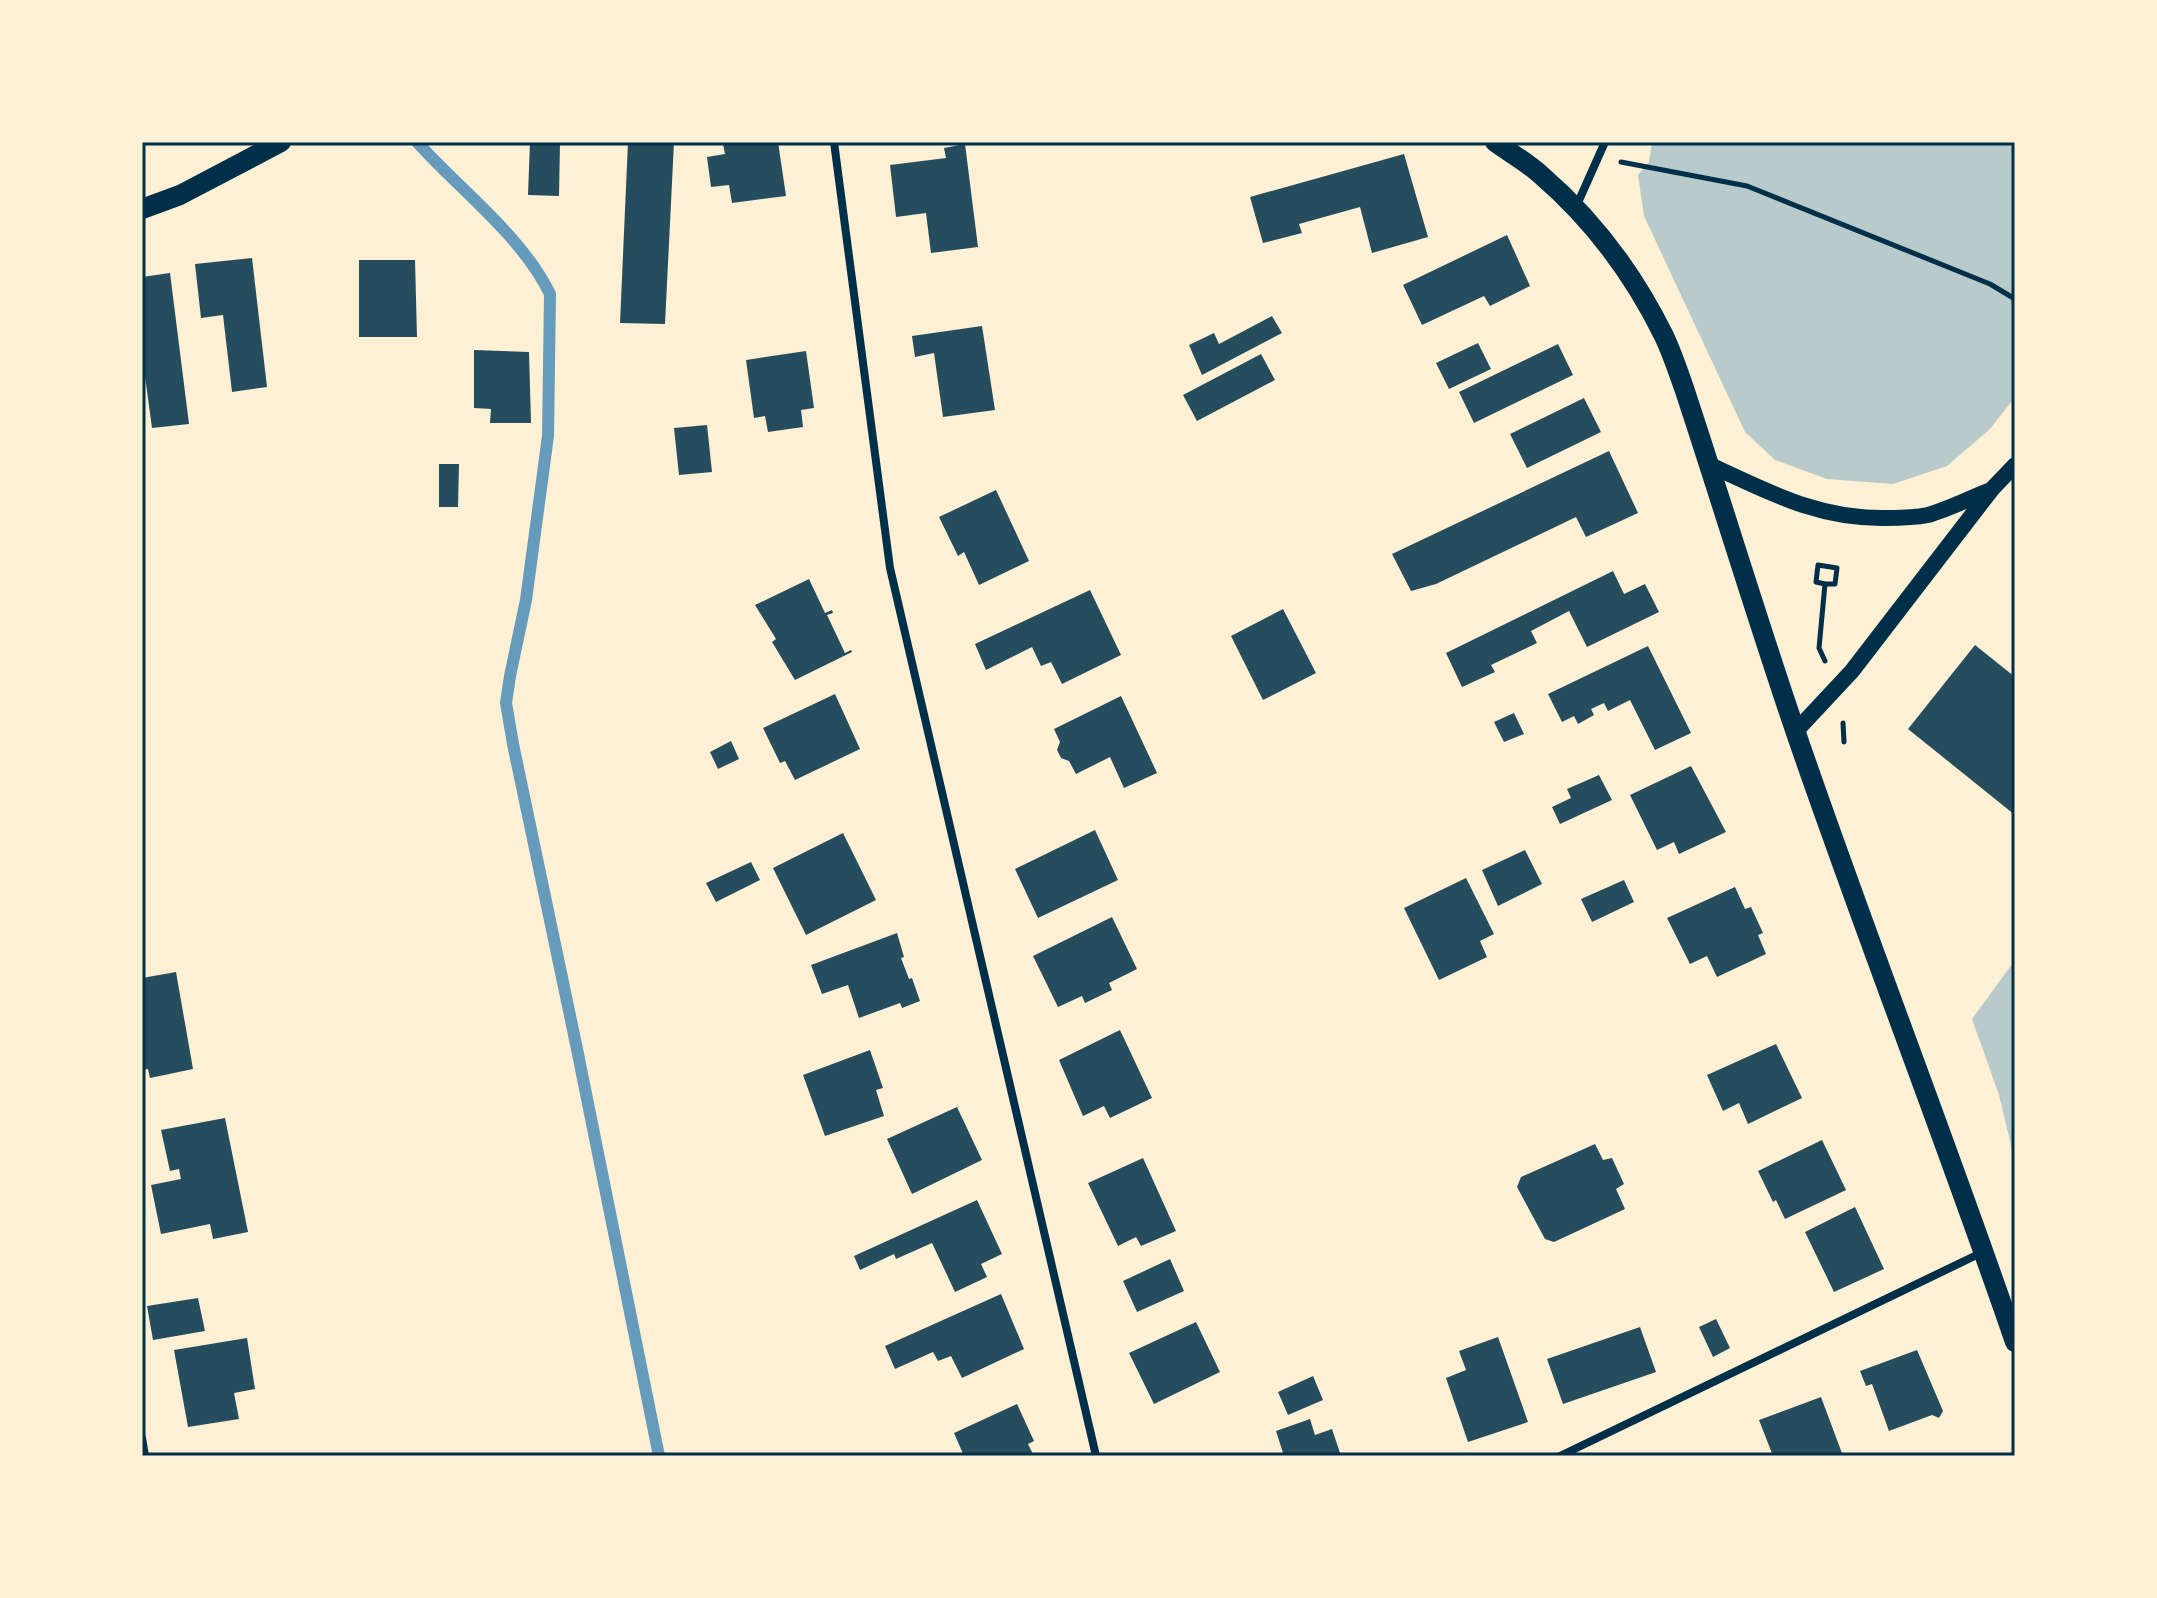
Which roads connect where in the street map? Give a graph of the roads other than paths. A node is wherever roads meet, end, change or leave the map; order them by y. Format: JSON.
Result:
{"nodes":[{"id":1,"x":281,"y":142,"type":"edge"},
{"id":2,"x":834,"y":142,"type":"edge"},
{"id":3,"x":1495,"y":142,"type":"edge"},
{"id":4,"x":1605,"y":142,"type":"edge"},
{"id":5,"x":1576,"y":208,"type":"junction"},
{"id":6,"x":142,"y":209,"type":"edge"},
{"id":7,"x":1710,"y":465,"type":"junction"},
{"id":8,"x":2015,"y":465,"type":"edge"},
{"id":9,"x":1992,"y":489,"type":"junction"},
{"id":10,"x":1796,"y":731,"type":"junction"},
{"id":11,"x":1984,"y":1252,"type":"junction"},
{"id":12,"x":2015,"y":1342,"type":"edge"},
{"id":13,"x":142,"y":1438,"type":"edge"},
{"id":14,"x":145,"y":1456,"type":"edge"},
{"id":15,"x":1096,"y":1456,"type":"edge"},
{"id":16,"x":1560,"y":1456,"type":"edge"}],
"edges":[{"from":1,"to":6,"type":"main road"},
{"from":2,"to":15,"type":"street"},
{"from":3,"to":5,"type":"main road"},
{"from":4,"to":5,"type":"street"},
{"from":5,"to":7,"type":"main road"},
{"from":7,"to":9,"type":"main road"},
{"from":7,"to":10,"type":"main road"},
{"from":8,"to":9,"type":"main road"},
{"from":9,"to":10,"type":"main road"},
{"from":10,"to":11,"type":"main road"},
{"from":11,"to":12,"type":"main road"},
{"from":11,"to":16,"type":"street"},
{"from":13,"to":14,"type":"street"}]}
